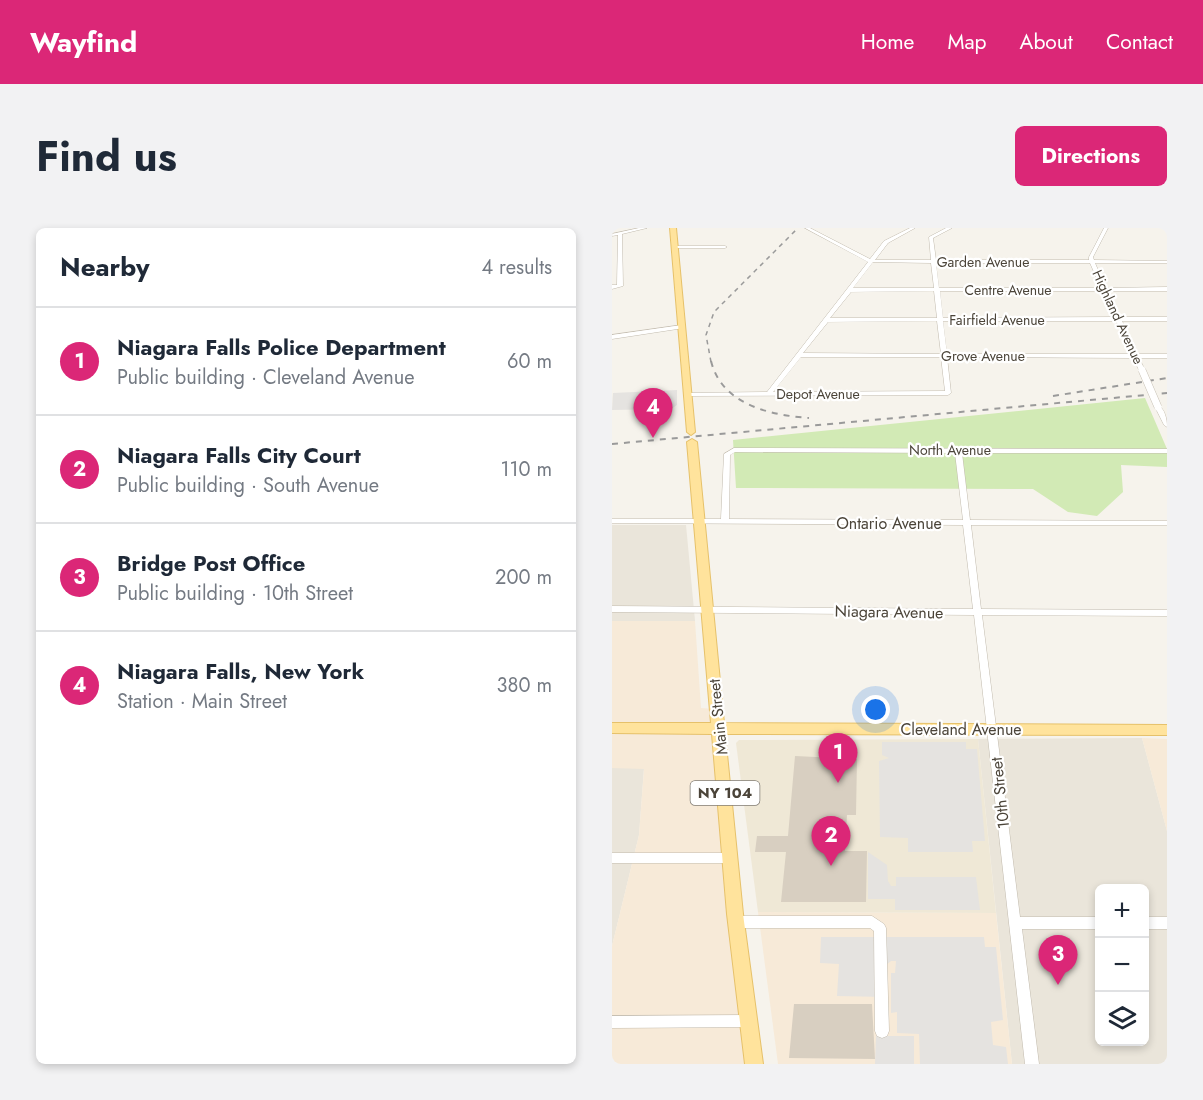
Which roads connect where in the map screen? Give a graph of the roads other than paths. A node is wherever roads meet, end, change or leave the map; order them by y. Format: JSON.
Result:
{"nodes":[{"id":1,"x":645,"y":228,"type":"edge"},
{"id":2,"x":673,"y":228,"type":"edge"},
{"id":3,"x":807,"y":228,"type":"edge"},
{"id":4,"x":913,"y":228,"type":"edge"},
{"id":5,"x":950,"y":228,"type":"edge"},
{"id":6,"x":1106,"y":228,"type":"edge"},
{"id":7,"x":620,"y":233,"type":"junction"},
{"id":8,"x":612,"y":235,"type":"edge"},
{"id":9,"x":674,"y":247,"type":"junction"},
{"id":10,"x":724,"y":247,"type":"dead end"},
{"id":11,"x":870,"y":261,"type":"junction"},
{"id":12,"x":934,"y":262,"type":"junction"},
{"id":13,"x":1092,"y":262,"type":"junction"},
{"id":14,"x":1167,"y":262,"type":"edge"},
{"id":15,"x":612,"y":287,"type":"edge"},
{"id":16,"x":1105,"y":289,"type":"junction"},
{"id":17,"x":1167,"y":289,"type":"edge"},
{"id":18,"x":850,"y":290,"type":"junction"},
{"id":19,"x":937,"y":290,"type":"junction"},
{"id":20,"x":1167,"y":319,"type":"edge"},
{"id":21,"x":828,"y":320,"type":"junction"},
{"id":22,"x":940,"y":320,"type":"junction"},
{"id":23,"x":1120,"y":320,"type":"junction"},
{"id":24,"x":682,"y":327,"type":"junction"},
{"id":25,"x":612,"y":337,"type":"edge"},
{"id":26,"x":799,"y":355,"type":"junction"},
{"id":27,"x":944,"y":356,"type":"junction"},
{"id":28,"x":1136,"y":356,"type":"junction"},
{"id":29,"x":1167,"y":356,"type":"edge"},
{"id":30,"x":769,"y":394,"type":"junction"},
{"id":31,"x":688,"y":395,"type":"junction"},
{"id":32,"x":1167,"y":425,"type":"edge"},
{"id":33,"x":958,"y":450,"type":"junction"},
{"id":34,"x":1167,"y":451,"type":"edge"},
{"id":35,"x":612,"y":521,"type":"edge"},
{"id":36,"x":700,"y":521,"type":"junction"},
{"id":37,"x":725,"y":522,"type":"junction"},
{"id":38,"x":967,"y":523,"type":"junction"},
{"id":39,"x":1167,"y":523,"type":"edge"},
{"id":40,"x":612,"y":609,"type":"edge"},
{"id":41,"x":706,"y":610,"type":"junction"},
{"id":42,"x":978,"y":613,"type":"junction"},
{"id":43,"x":1167,"y":613,"type":"edge"},
{"id":44,"x":612,"y":728,"type":"edge"},
{"id":45,"x":719,"y":728,"type":"junction"},
{"id":46,"x":993,"y":729,"type":"junction"},
{"id":47,"x":1167,"y":730,"type":"edge"},
{"id":48,"x":612,"y":858,"type":"edge"},
{"id":49,"x":731,"y":858,"type":"junction"},
{"id":50,"x":736,"y":922,"type":"junction"},
{"id":51,"x":1014,"y":923,"type":"junction"},
{"id":52,"x":1095,"y":923,"type":"edge"},
{"id":53,"x":1149,"y":923,"type":"edge"},
{"id":54,"x":1167,"y":923,"type":"edge"},
{"id":55,"x":749,"y":1021,"type":"junction"},
{"id":56,"x":612,"y":1022,"type":"edge"},
{"id":57,"x":882,"y":1031,"type":"dead end"},
{"id":58,"x":754,"y":1064,"type":"edge"},
{"id":59,"x":1032,"y":1064,"type":"edge"}],
"edges":[{"from":1,"to":7,"type":"street"},
{"from":2,"to":9,"type":"main road","name":"Main Street","number":"NY 104"},
{"from":3,"to":11,"type":"street","name":"Garden Avenue"},
{"from":4,"to":11,"type":"street"},
{"from":5,"to":12,"type":"street"},
{"from":6,"to":13,"type":"street","name":"Highland Avenue"},
{"from":7,"to":8,"type":"street"},
{"from":7,"to":15,"type":"street"},
{"from":9,"to":10,"type":"street"},
{"from":9,"to":24,"type":"main road","name":"Main Street","number":"NY 104"},
{"from":11,"to":12,"type":"street","name":"Garden Avenue"},
{"from":11,"to":18,"type":"street"},
{"from":12,"to":13,"type":"street","name":"Garden Avenue"},
{"from":12,"to":19,"type":"street"},
{"from":13,"to":14,"type":"street","name":"Garden Avenue"},
{"from":13,"to":16,"type":"street","name":"Highland Avenue"},
{"from":16,"to":17,"type":"street","name":"Centre Avenue"},
{"from":16,"to":19,"type":"street","name":"Centre Avenue"},
{"from":16,"to":23,"type":"street","name":"Highland Avenue"},
{"from":18,"to":19,"type":"street","name":"Centre Avenue"},
{"from":18,"to":21,"type":"street"},
{"from":19,"to":22,"type":"street"},
{"from":20,"to":23,"type":"street","name":"Fairfield Avenue"},
{"from":21,"to":22,"type":"street","name":"Fairfield Avenue"},
{"from":21,"to":26,"type":"street"},
{"from":22,"to":23,"type":"street","name":"Fairfield Avenue"},
{"from":22,"to":27,"type":"street"},
{"from":23,"to":28,"type":"street","name":"Highland Avenue"},
{"from":24,"to":25,"type":"street"},
{"from":24,"to":31,"type":"main road","name":"Main Street","number":"NY 104"},
{"from":26,"to":27,"type":"street","name":"Grove Avenue"},
{"from":26,"to":30,"type":"street"},
{"from":27,"to":28,"type":"street","name":"Grove Avenue"},
{"from":27,"to":30,"type":"street","name":"Depot Avenue"},
{"from":28,"to":29,"type":"street","name":"Grove Avenue"},
{"from":28,"to":32,"type":"street","name":"Highland Avenue","bridge":true},
{"from":30,"to":31,"type":"street","name":"Depot Avenue"},
{"from":31,"to":36,"type":"main road","name":"Main Street","number":"NY 104"},
{"from":33,"to":34,"type":"street","name":"North Avenue"},
{"from":33,"to":37,"type":"street","name":"North Avenue"},
{"from":33,"to":38,"type":"street","name":"10th Street"},
{"from":35,"to":36,"type":"street","name":"Ontario Avenue"},
{"from":36,"to":37,"type":"street","name":"Ontario Avenue"},
{"from":36,"to":41,"type":"main road","name":"Main Street","number":"NY 104"},
{"from":37,"to":38,"type":"street","name":"Ontario Avenue"},
{"from":38,"to":39,"type":"street","name":"Ontario Avenue"},
{"from":38,"to":42,"type":"street","name":"10th Street"},
{"from":40,"to":41,"type":"street","name":"Niagara Avenue"},
{"from":41,"to":42,"type":"street","name":"Niagara Avenue"},
{"from":41,"to":45,"type":"main road","name":"Main Street","number":"NY 104"},
{"from":42,"to":43,"type":"street","name":"Niagara Avenue"},
{"from":42,"to":46,"type":"street","name":"10th Street"},
{"from":44,"to":45,"type":"main road","name":"Cleveland Avenue"},
{"from":45,"to":46,"type":"main road","name":"Cleveland Avenue"},
{"from":45,"to":49,"type":"main road","name":"Main Street","number":"NY 104"},
{"from":46,"to":47,"type":"main road","name":"Cleveland Avenue"},
{"from":46,"to":51,"type":"street","name":"10th Street"},
{"from":48,"to":49,"type":"street"},
{"from":49,"to":50,"type":"main road","name":"Main Street","number":"NY 104"},
{"from":50,"to":55,"type":"main road","name":"Main Street","number":"NY 104"},
{"from":50,"to":57,"type":"street"},
{"from":51,"to":52,"type":"street"},
{"from":51,"to":59,"type":"street","name":"10th Street"},
{"from":53,"to":54,"type":"street"},
{"from":55,"to":56,"type":"street"},
{"from":55,"to":58,"type":"main road","name":"Main Street","number":"NY 104"}]}
